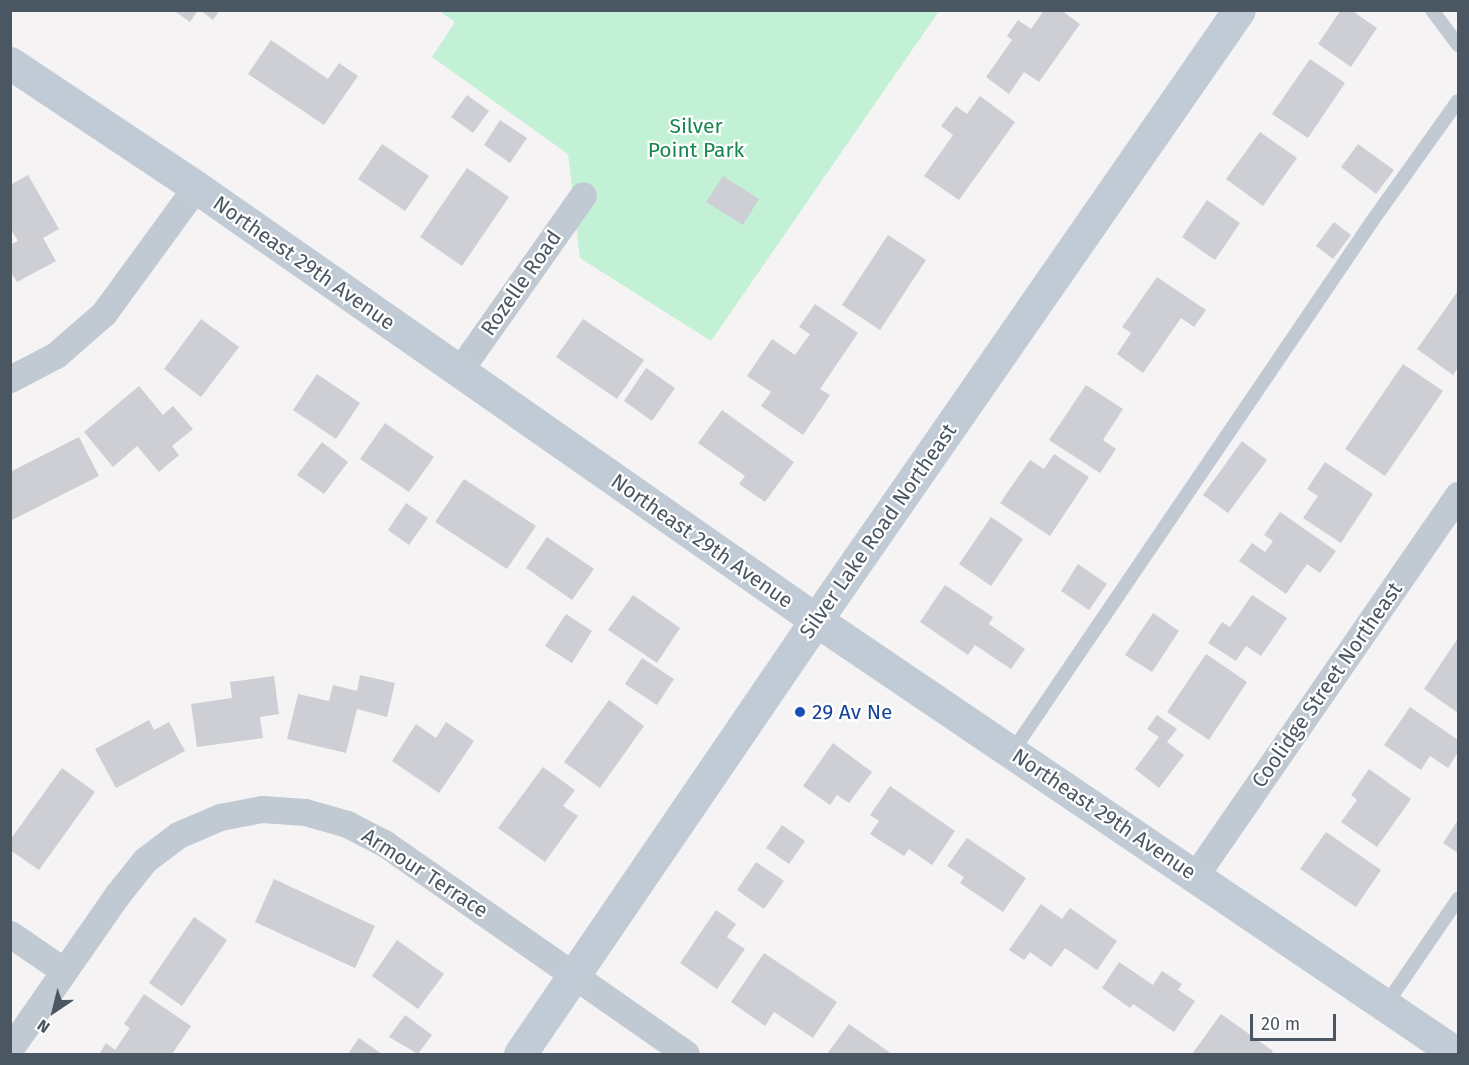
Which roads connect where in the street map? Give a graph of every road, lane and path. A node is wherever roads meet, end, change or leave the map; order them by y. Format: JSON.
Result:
{"nodes":[{"id":1,"x":1239,"y":10,"type":"edge"},
{"id":2,"x":1432,"y":10,"type":"edge"},
{"id":3,"x":1458,"y":45,"type":"edge"},
{"id":4,"x":10,"y":63,"type":"edge"},
{"id":5,"x":1458,"y":101,"type":"edge"},
{"id":6,"x":196,"y":187,"type":"junction"},
{"id":7,"x":584,"y":195,"type":"dead end"},
{"id":8,"x":459,"y":371,"type":"junction"},
{"id":9,"x":10,"y":380,"type":"edge"},
{"id":10,"x":1458,"y":495,"type":"edge"},
{"id":11,"x":816,"y":620,"type":"junction"},
{"id":12,"x":1012,"y":752,"type":"junction"},
{"id":13,"x":1196,"y":876,"type":"junction"},
{"id":14,"x":1458,"y":899,"type":"edge"},
{"id":15,"x":10,"y":934,"type":"edge"},
{"id":16,"x":64,"y":971,"type":"junction"},
{"id":17,"x":573,"y":977,"type":"junction"},
{"id":18,"x":1385,"y":1005,"type":"junction"},
{"id":19,"x":10,"y":1049,"type":"edge"},
{"id":20,"x":520,"y":1054,"type":"edge"},
{"id":21,"x":686,"y":1054,"type":"edge"},
{"id":22,"x":1457,"y":1054,"type":"edge"}],
"edges":[{"from":1,"to":11,"type":"street","name":"Silver Lake Road Northeast"},
{"from":2,"to":3,"type":"lane"},
{"from":4,"to":6,"type":"street","name":"Northeast 29th Avenue"},
{"from":5,"to":12,"type":"lane"},
{"from":6,"to":8,"type":"street","name":"Northeast 29th Avenue"},
{"from":6,"to":9,"type":"street"},
{"from":7,"to":8,"type":"street","name":"Rozelle Road"},
{"from":8,"to":11,"type":"street","name":"Northeast 29th Avenue"},
{"from":10,"to":13,"type":"street","name":"Coolidge Street Northeast"},
{"from":11,"to":12,"type":"street","name":"Northeast 29th Avenue"},
{"from":11,"to":17,"type":"street","name":"Silver Lake Road Northeast"},
{"from":12,"to":13,"type":"street","name":"Northeast 29th Avenue"},
{"from":13,"to":18,"type":"street","name":"Northeast 29th Avenue"},
{"from":14,"to":18,"type":"lane"},
{"from":15,"to":16,"type":"street"},
{"from":16,"to":17,"type":"street","name":"Armour Terrace"},
{"from":16,"to":19,"type":"street","name":"Armour Terrace"},
{"from":17,"to":20,"type":"street","name":"Silver Lake Road Northeast"},
{"from":17,"to":21,"type":"street","name":"Armour Terrace"},
{"from":18,"to":22,"type":"street","name":"Northeast 29th Avenue"}]}
